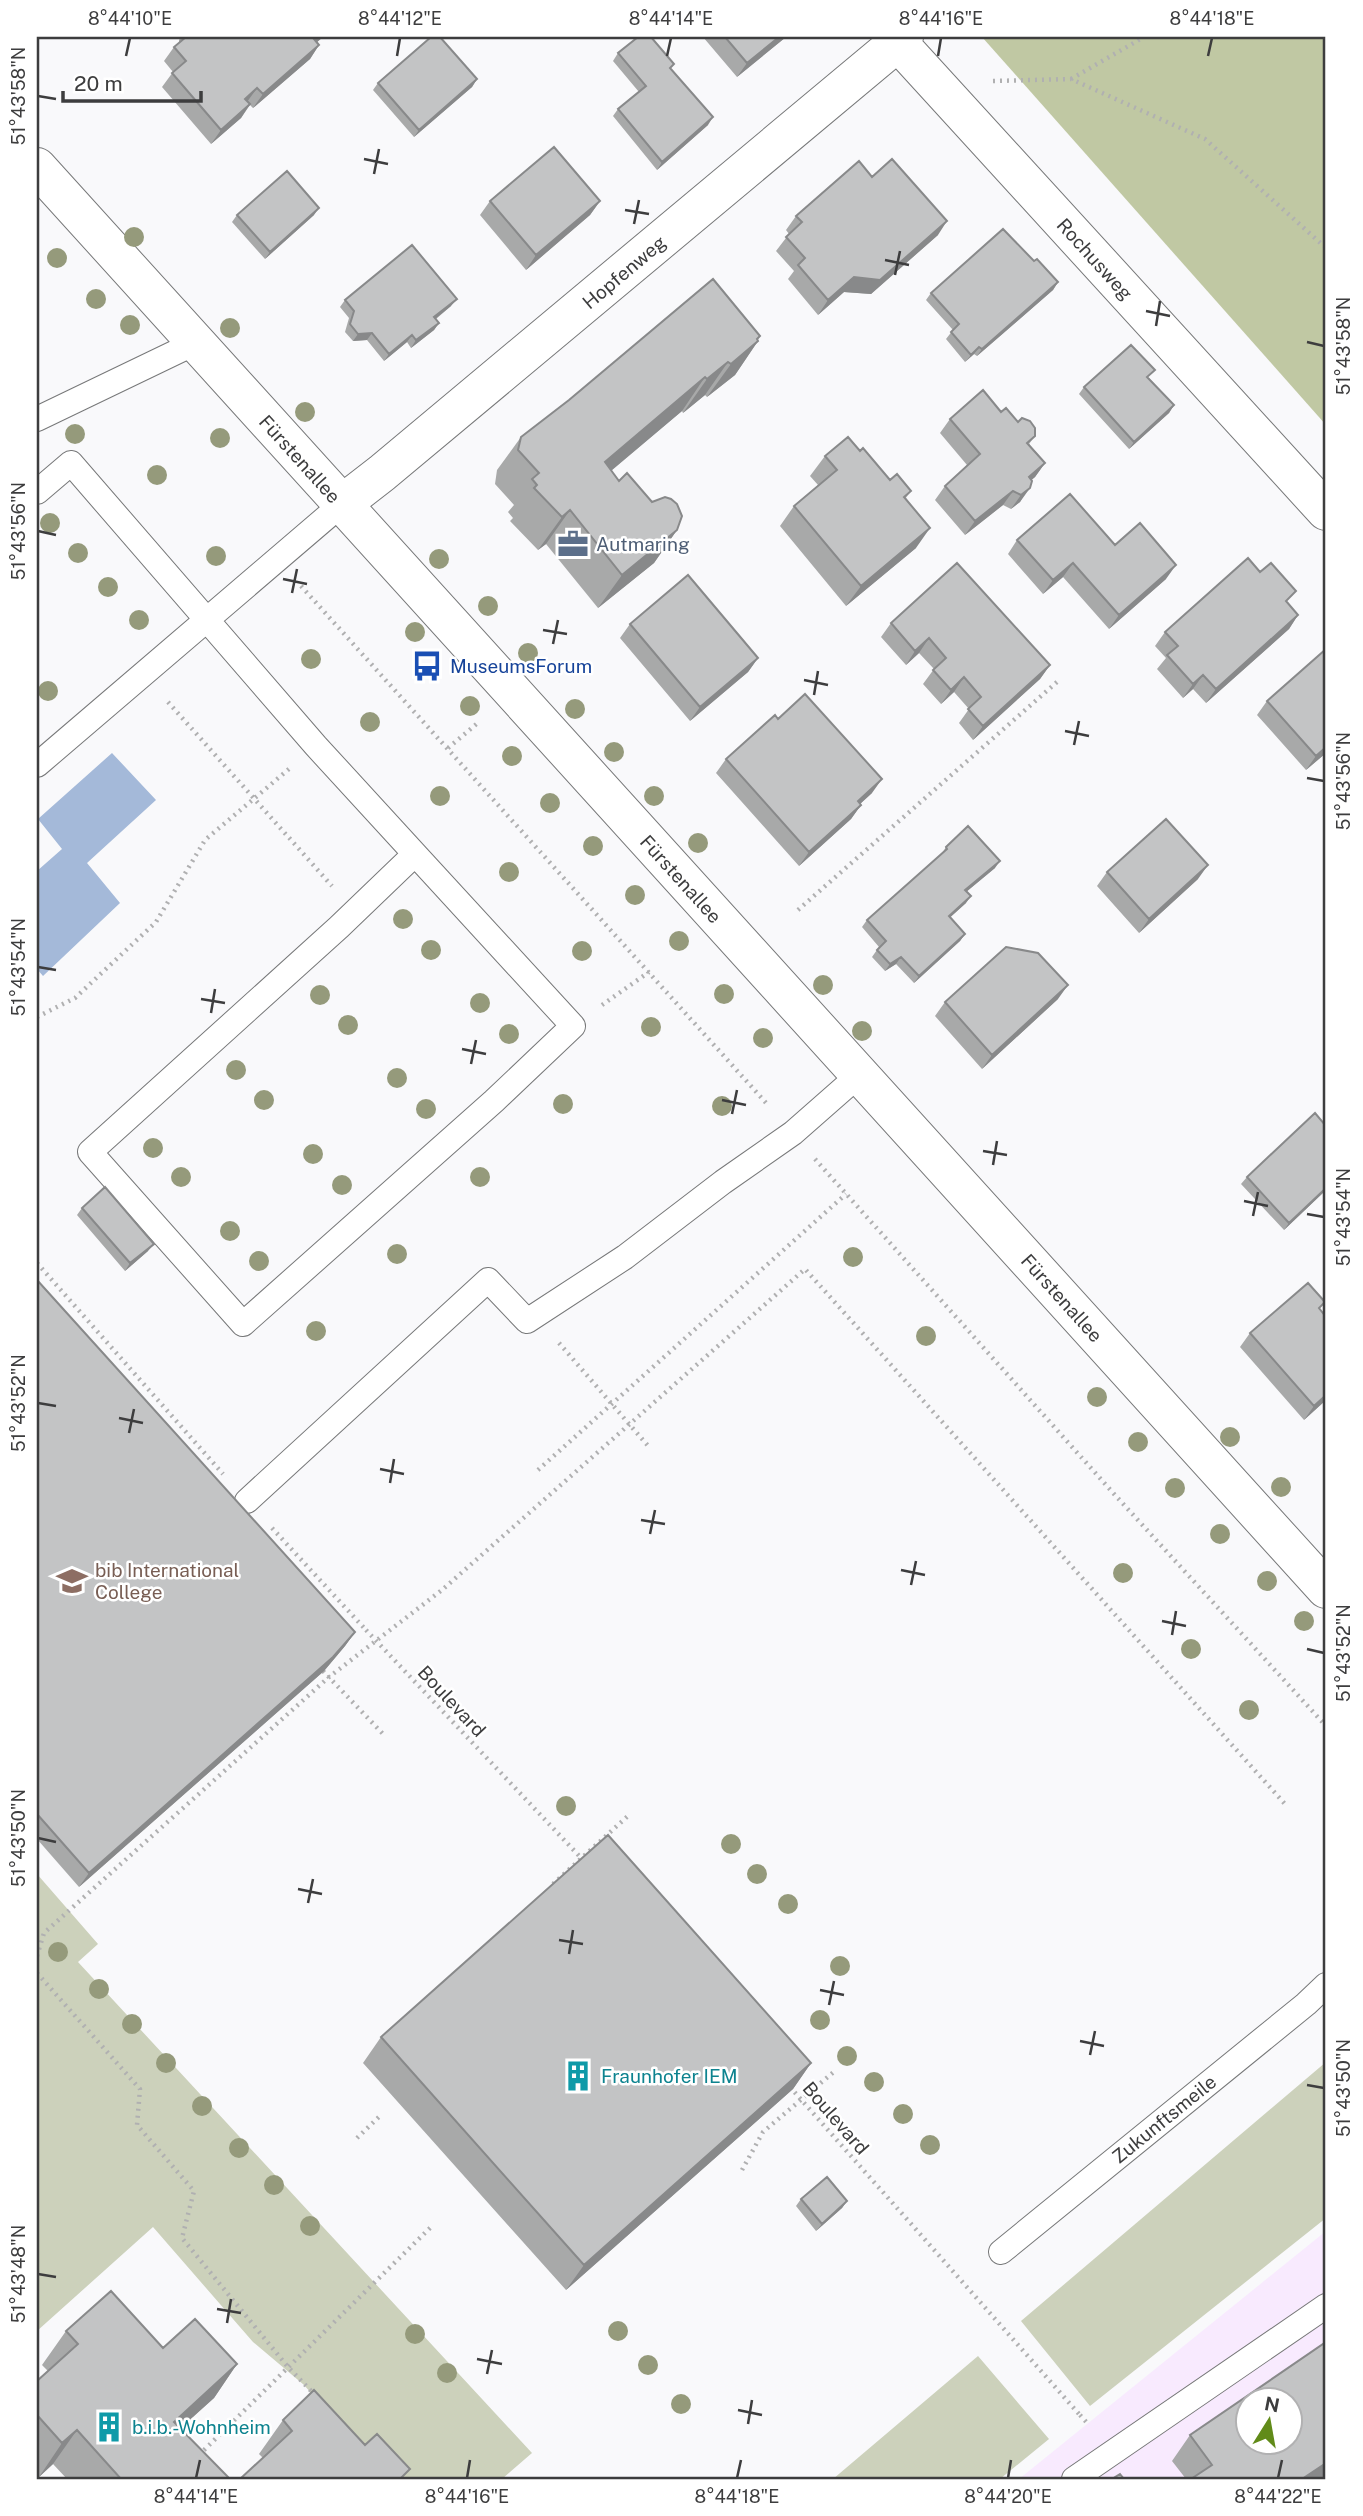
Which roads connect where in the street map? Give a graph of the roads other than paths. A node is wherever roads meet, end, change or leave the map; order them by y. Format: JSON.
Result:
{"nodes":[{"id":1,"x":898,"y":39,"type":"edge"},
{"id":2,"x":37,"y":167,"type":"edge"},
{"id":3,"x":195,"y":343,"type":"junction"},
{"id":4,"x":37,"y":419,"type":"edge"},
{"id":5,"x":37,"y":492,"type":"edge"},
{"id":6,"x":342,"y":504,"type":"junction"},
{"id":7,"x":1326,"y":511,"type":"edge"},
{"id":8,"x":207,"y":621,"type":"junction"},
{"id":9,"x":37,"y":765,"type":"edge"},
{"id":10,"x":415,"y":854,"type":"junction"},
{"id":11,"x":859,"y":1075,"type":"junction"},
{"id":12,"x":247,"y":1500,"type":"road end"},
{"id":13,"x":1326,"y":1589,"type":"edge"},
{"id":14,"x":1326,"y":1985,"type":"edge"},
{"id":15,"x":1001,"y":2252,"type":"dead end"},
{"id":16,"x":1326,"y":2306,"type":"edge"},
{"id":17,"x":1074,"y":2479,"type":"edge"}],
"edges":[{"from":1,"to":6,"type":"street","name":"Hopfenweg"},
{"from":1,"to":7,"type":"street","name":"Rochusweg"},
{"from":2,"to":3,"type":"street","name":"Fürstenallee"},
{"from":3,"to":4,"type":"lane"},
{"from":3,"to":6,"type":"street","name":"Fürstenallee"},
{"from":5,"to":8,"type":"lane"},
{"from":6,"to":8,"type":"lane"},
{"from":6,"to":11,"type":"street","name":"Fürstenallee"},
{"from":8,"to":9,"type":"lane"},
{"from":8,"to":10,"type":"lane"},
{"from":10,"to":10,"type":"lane"},
{"from":11,"to":12,"type":"lane"},
{"from":11,"to":13,"type":"street","name":"Fürstenallee"},
{"from":14,"to":15,"type":"lane","name":"Zukunftsmeile"},
{"from":16,"to":17,"type":"lane"}]}
